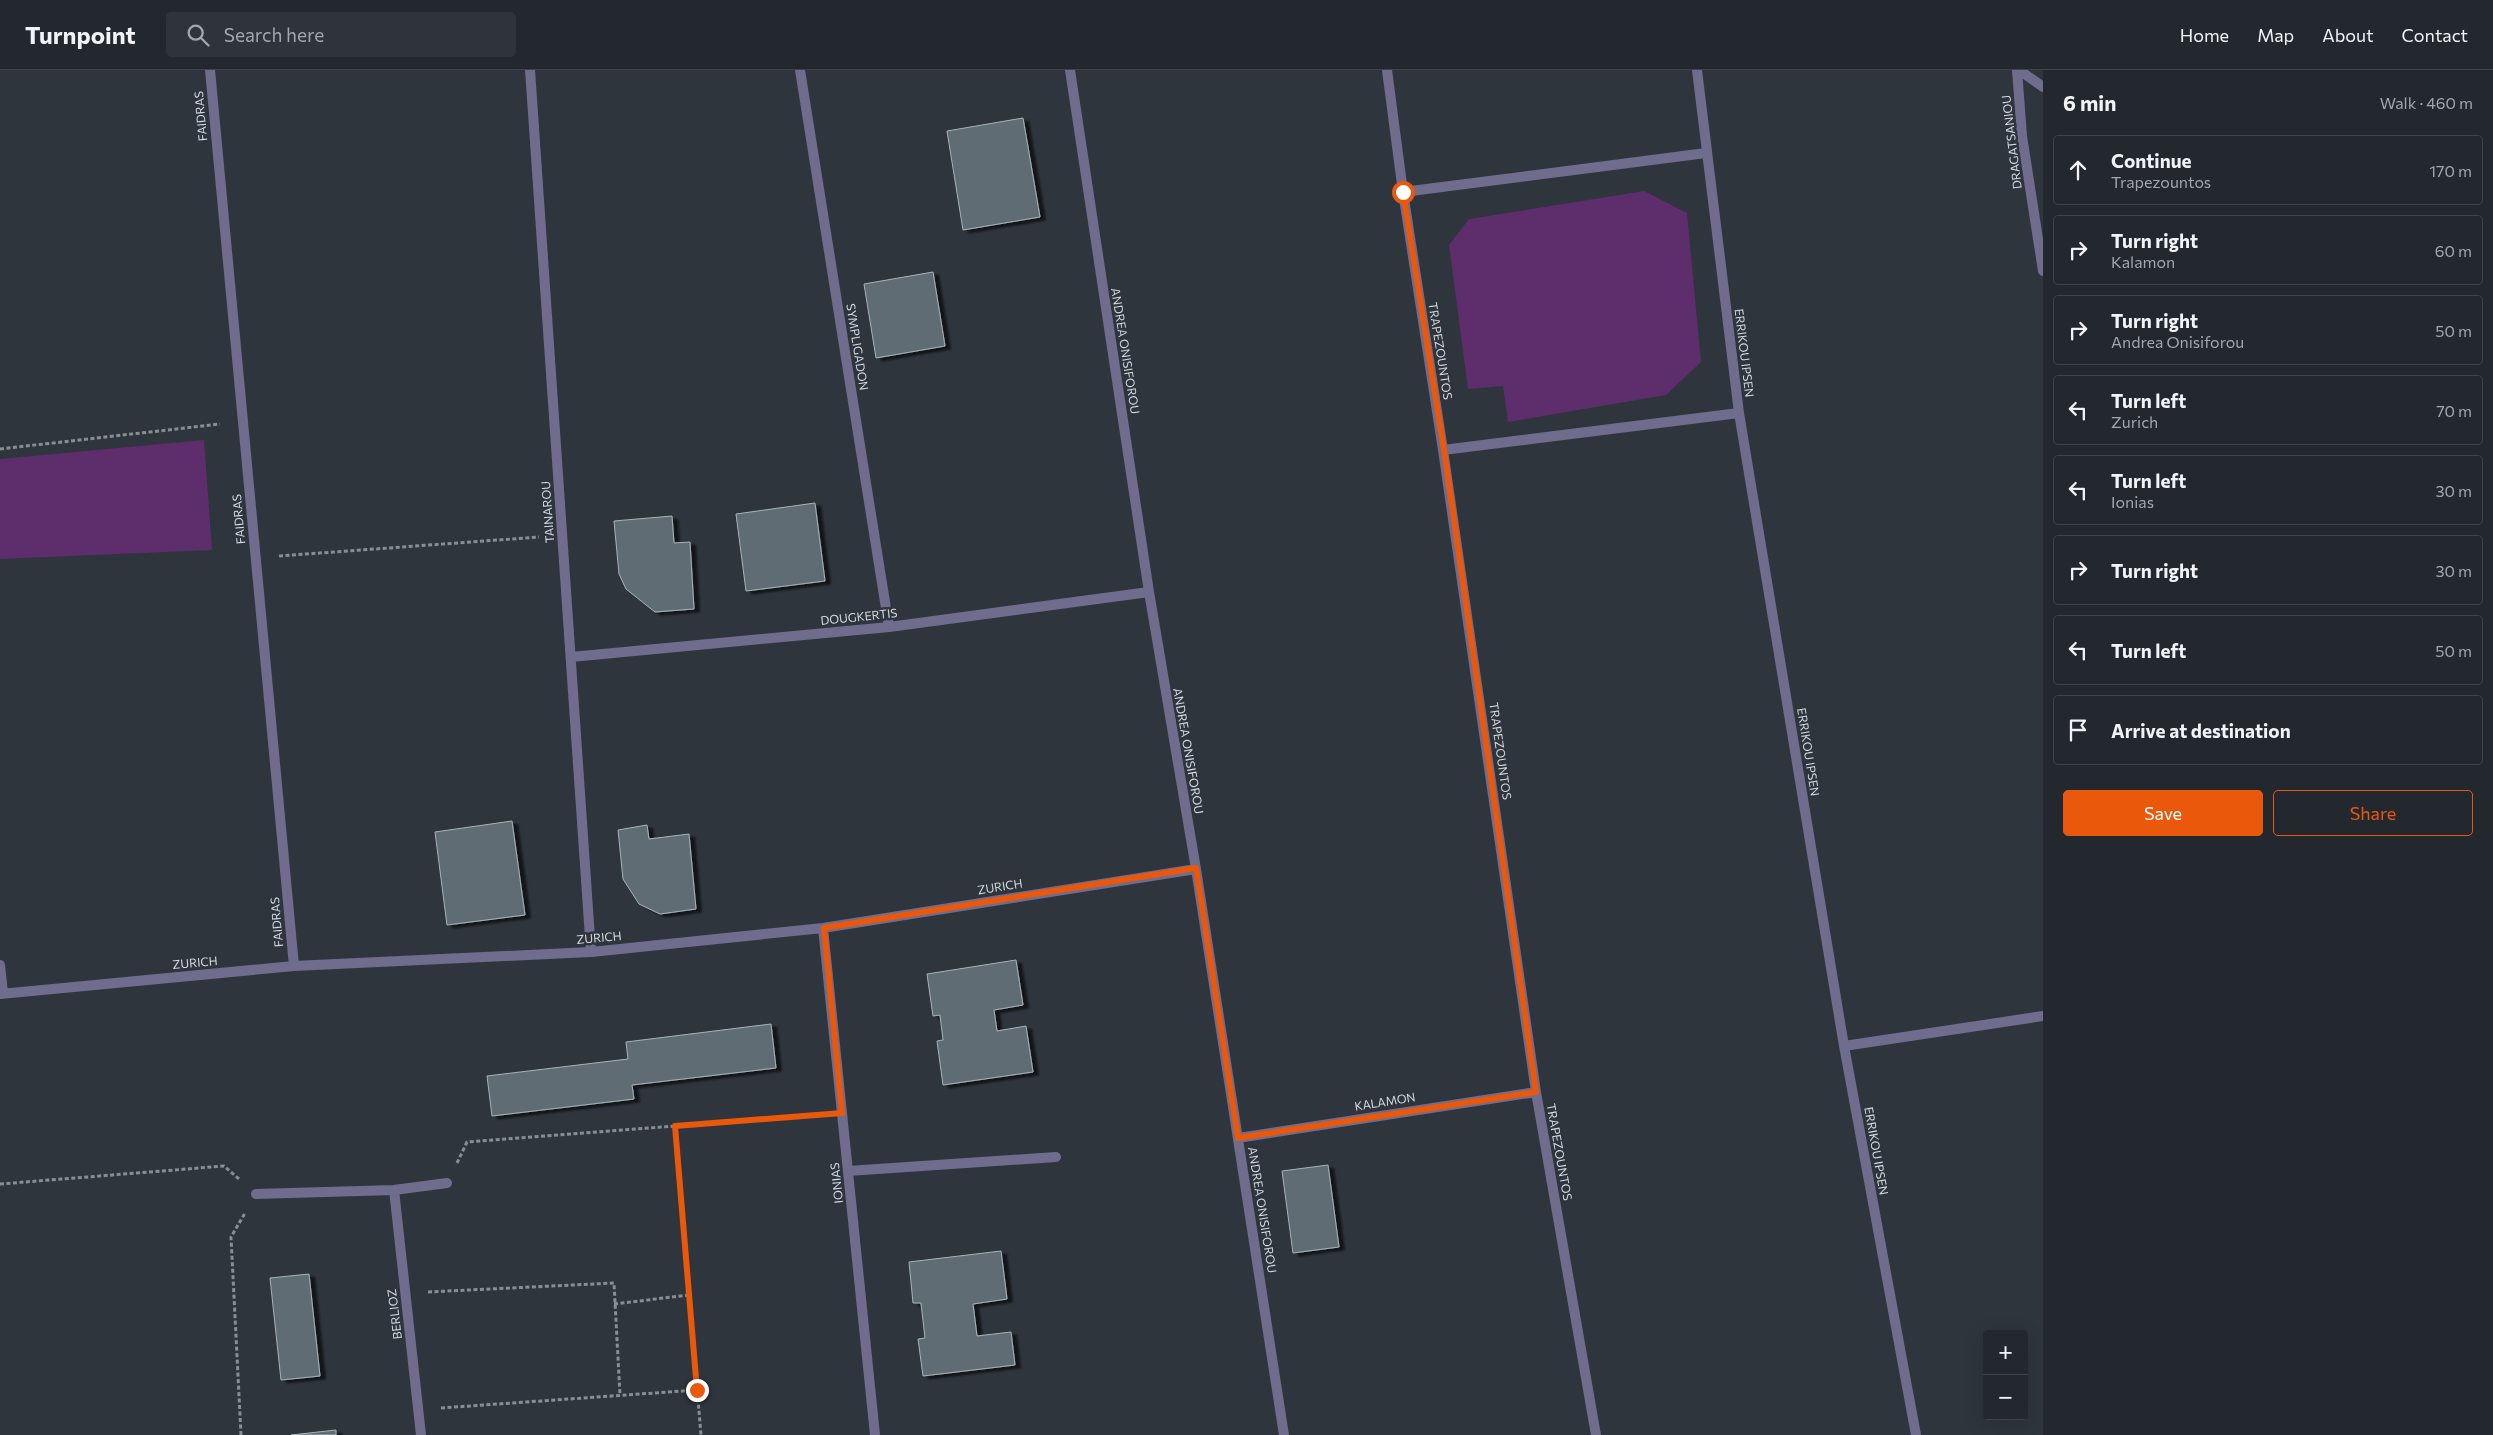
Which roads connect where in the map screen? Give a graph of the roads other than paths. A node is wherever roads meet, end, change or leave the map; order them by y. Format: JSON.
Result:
{"nodes":[{"id":1,"x":210,"y":70,"type":"edge"},
{"id":2,"x":530,"y":70,"type":"edge"},
{"id":3,"x":800,"y":70,"type":"edge"},
{"id":4,"x":1070,"y":70,"type":"edge"},
{"id":5,"x":1387,"y":70,"type":"edge"},
{"id":6,"x":1697,"y":70,"type":"edge"},
{"id":7,"x":2018,"y":70,"type":"edge"},
{"id":8,"x":2043,"y":87,"type":"edge"},
{"id":9,"x":1706,"y":153,"type":"junction"},
{"id":10,"x":1403,"y":192,"type":"junction"},
{"id":11,"x":2043,"y":271,"type":"edge"},
{"id":12,"x":1739,"y":413,"type":"junction"},
{"id":13,"x":1444,"y":450,"type":"junction"},
{"id":14,"x":1149,"y":592,"type":"junction"},
{"id":15,"x":889,"y":627,"type":"junction"},
{"id":16,"x":571,"y":657,"type":"junction"},
{"id":17,"x":1196,"y":868,"type":"junction"},
{"id":18,"x":824,"y":928,"type":"junction"},
{"id":19,"x":591,"y":952,"type":"junction"},
{"id":20,"x":0,"y":966,"type":"edge"},
{"id":21,"x":294,"y":966,"type":"junction"},
{"id":22,"x":1,"y":994,"type":"edge"},
{"id":23,"x":2043,"y":1016,"type":"edge"},
{"id":24,"x":1844,"y":1046,"type":"junction"},
{"id":25,"x":1536,"y":1092,"type":"junction"},
{"id":26,"x":1238,"y":1138,"type":"junction"},
{"id":27,"x":1056,"y":1157,"type":"dead end"},
{"id":28,"x":848,"y":1171,"type":"junction"},
{"id":29,"x":446,"y":1183,"type":"road end"},
{"id":30,"x":394,"y":1190,"type":"junction"},
{"id":31,"x":256,"y":1194,"type":"road end"},
{"id":32,"x":421,"y":1435,"type":"edge"},
{"id":33,"x":875,"y":1435,"type":"edge"},
{"id":34,"x":1284,"y":1435,"type":"edge"},
{"id":35,"x":1596,"y":1435,"type":"edge"},
{"id":36,"x":1916,"y":1435,"type":"edge"}],
"edges":[{"from":1,"to":21,"type":"street","name":"FAIDRAS"},
{"from":2,"to":16,"type":"street","name":"TAINAROU"},
{"from":3,"to":15,"type":"street","name":"SYMPLIGADON"},
{"from":4,"to":14,"type":"street","name":"ANDREA ONISIFOROU"},
{"from":5,"to":10,"type":"street","name":"TRAPEZOUNTOS"},
{"from":6,"to":9,"type":"street","name":"ERRIKOU IPSEN"},
{"from":7,"to":8,"type":"street"},
{"from":7,"to":11,"type":"street","name":"DRAGATSANIOU"},
{"from":9,"to":10,"type":"street"},
{"from":9,"to":12,"type":"street","name":"ERRIKOU IPSEN"},
{"from":10,"to":13,"type":"street","name":"TRAPEZOUNTOS"},
{"from":12,"to":13,"type":"street"},
{"from":12,"to":24,"type":"street","name":"ERRIKOU IPSEN"},
{"from":13,"to":25,"type":"street","name":"TRAPEZOUNTOS"},
{"from":14,"to":15,"type":"street","name":"DOUGKERTIS"},
{"from":14,"to":17,"type":"street","name":"ANDREA ONISIFOROU"},
{"from":15,"to":16,"type":"street","name":"DOUGKERTIS"},
{"from":16,"to":19,"type":"street","name":"TAINAROU"},
{"from":17,"to":18,"type":"street","name":"ZURICH"},
{"from":17,"to":26,"type":"street","name":"ANDREA ONISIFOROU"},
{"from":18,"to":19,"type":"street","name":"ZURICH"},
{"from":18,"to":28,"type":"street","name":"IONIAS"},
{"from":19,"to":21,"type":"street","name":"ZURICH"},
{"from":20,"to":22,"type":"street"},
{"from":21,"to":22,"type":"street","name":"ZURICH"},
{"from":23,"to":24,"type":"street"},
{"from":24,"to":36,"type":"street","name":"ERRIKOU IPSEN"},
{"from":25,"to":26,"type":"street","name":"KALAMON"},
{"from":25,"to":35,"type":"street","name":"TRAPEZOUNTOS"},
{"from":26,"to":34,"type":"street","name":"ANDREA ONISIFOROU"},
{"from":27,"to":28,"type":"street"},
{"from":28,"to":33,"type":"street","name":"IONIAS"},
{"from":29,"to":30,"type":"street"},
{"from":30,"to":31,"type":"street"},
{"from":30,"to":32,"type":"street","name":"BERLIOZ"}]}
